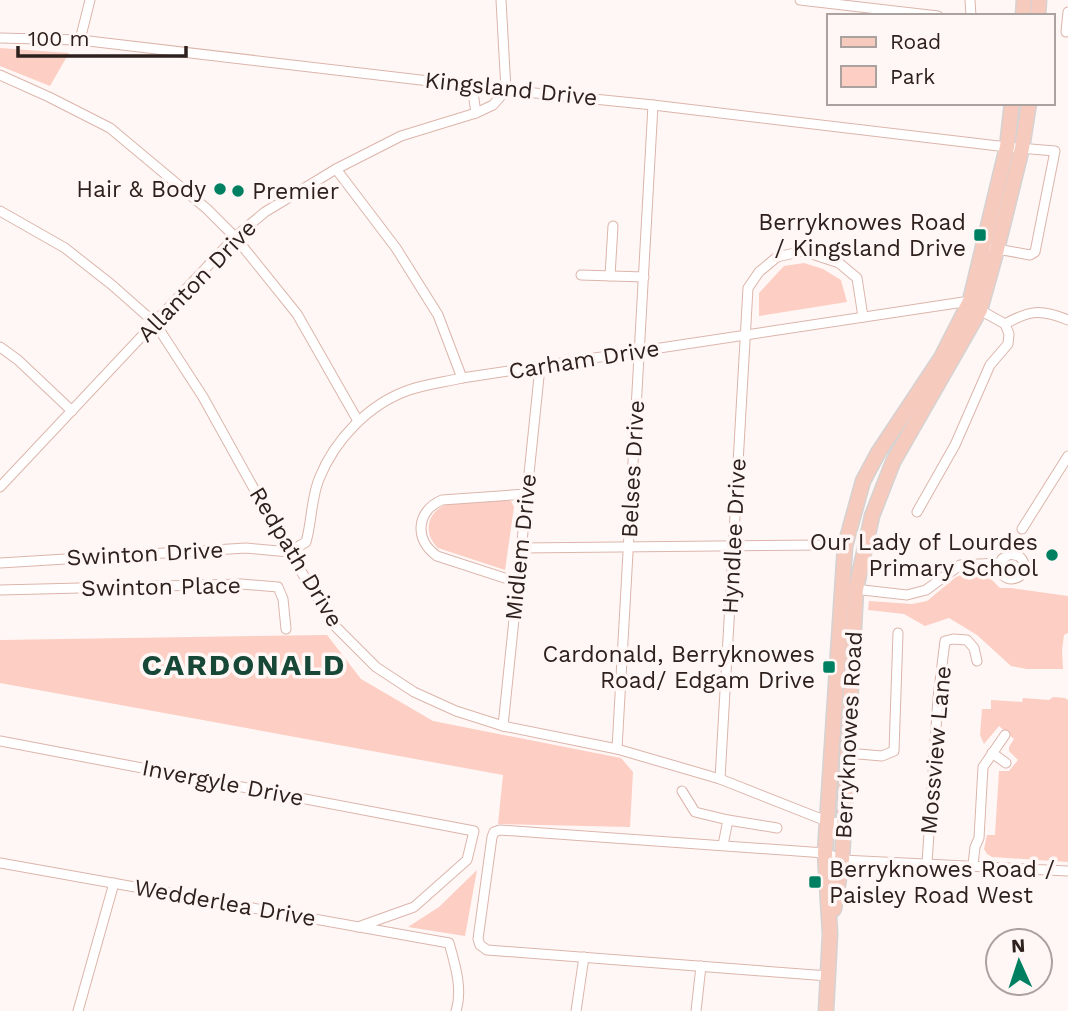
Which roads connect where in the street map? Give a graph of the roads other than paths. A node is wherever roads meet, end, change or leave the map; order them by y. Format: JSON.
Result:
{"nodes":[{"id":1,"x":90,"y":0,"type":"edge"},
{"id":2,"x":501,"y":0,"type":"edge"},
{"id":3,"x":800,"y":0,"type":"edge"},
{"id":4,"x":829,"y":1,"type":"edge"},
{"id":5,"x":1068,"y":12,"type":"edge"},
{"id":6,"x":923,"y":14,"type":"edge"},
{"id":7,"x":1066,"y":32,"type":"edge"},
{"id":8,"x":0,"y":38,"type":"edge"},
{"id":9,"x":80,"y":40,"type":"junction"},
{"id":10,"x":0,"y":75,"type":"edge"},
{"id":11,"x":471,"y":86,"type":"junction"},
{"id":12,"x":506,"y":90,"type":"junction"},
{"id":13,"x":653,"y":105,"type":"junction"},
{"id":14,"x":1012,"y":105,"type":"edge"},
{"id":15,"x":1028,"y":105,"type":"edge"},
{"id":16,"x":475,"y":113,"type":"junction"},
{"id":17,"x":1014,"y":148,"type":"junction"},
{"id":18,"x":336,"y":169,"type":"junction"},
{"id":19,"x":0,"y":211,"type":"edge"},
{"id":20,"x":612,"y":226,"type":"dead end"},
{"id":21,"x":235,"y":237,"type":"junction"},
{"id":22,"x":990,"y":247,"type":"junction"},
{"id":23,"x":581,"y":275,"type":"dead end"},
{"id":24,"x":610,"y":276,"type":"junction"},
{"id":25,"x":644,"y":277,"type":"junction"},
{"id":26,"x":975,"y":306,"type":"junction"},
{"id":27,"x":863,"y":317,"type":"junction"},
{"id":28,"x":1068,"y":320,"type":"edge"},
{"id":29,"x":155,"y":323,"type":"junction"},
{"id":30,"x":1005,"y":324,"type":"junction"},
{"id":31,"x":745,"y":335,"type":"junction"},
{"id":32,"x":0,"y":347,"type":"edge"},
{"id":33,"x":639,"y":351,"type":"junction"},
{"id":34,"x":540,"y":367,"type":"junction"},
{"id":35,"x":462,"y":378,"type":"junction"},
{"id":36,"x":72,"y":411,"type":"junction"},
{"id":37,"x":358,"y":421,"type":"junction"},
{"id":38,"x":1068,"y":456,"type":"edge"},
{"id":39,"x":0,"y":487,"type":"edge"},
{"id":40,"x":526,"y":494,"type":"junction"},
{"id":41,"x":918,"y":512,"type":"dead end"},
{"id":42,"x":1021,"y":529,"type":"dead end"},
{"id":43,"x":823,"y":545,"type":"dead end"},
{"id":44,"x":733,"y":546,"type":"junction"},
{"id":45,"x":629,"y":547,"type":"junction"},
{"id":46,"x":521,"y":548,"type":"junction"},
{"id":47,"x":289,"y":552,"type":"junction"},
{"id":48,"x":0,"y":563,"type":"edge"},
{"id":49,"x":1000,"y":563,"type":"dead end"},
{"id":50,"x":517,"y":582,"type":"junction"},
{"id":51,"x":849,"y":589,"type":"junction"},
{"id":52,"x":0,"y":590,"type":"edge"},
{"id":53,"x":286,"y":629,"type":"dead end"},
{"id":54,"x":898,"y":633,"type":"dead end"},
{"id":55,"x":977,"y":661,"type":"dead end"},
{"id":56,"x":503,"y":726,"type":"junction"},
{"id":57,"x":1005,"y":735,"type":"dead end"},
{"id":58,"x":0,"y":741,"type":"edge"},
{"id":59,"x":617,"y":749,"type":"junction"},
{"id":60,"x":847,"y":753,"type":"junction"},
{"id":61,"x":992,"y":753,"type":"junction"},
{"id":62,"x":1006,"y":763,"type":"dead end"},
{"id":63,"x":720,"y":779,"type":"junction"},
{"id":64,"x":682,"y":791,"type":"dead end"},
{"id":65,"x":729,"y":820,"type":"junction"},
{"id":66,"x":836,"y":823,"type":"junction"},
{"id":67,"x":777,"y":828,"type":"dead end"},
{"id":68,"x":723,"y":845,"type":"junction"},
{"id":69,"x":825,"y":853,"type":"junction"},
{"id":70,"x":842,"y":859,"type":"junction"},
{"id":71,"x":0,"y":863,"type":"edge"},
{"id":72,"x":927,"y":863,"type":"junction"},
{"id":73,"x":973,"y":865,"type":"junction"},
{"id":74,"x":1068,"y":871,"type":"edge"},
{"id":75,"x":114,"y":883,"type":"junction"},
{"id":76,"x":358,"y":927,"type":"junction"},
{"id":77,"x":830,"y":934,"type":"junction"},
{"id":78,"x":584,"y":957,"type":"junction"},
{"id":79,"x":701,"y":966,"type":"junction"},
{"id":80,"x":828,"y":976,"type":"junction"},
{"id":81,"x":78,"y":1011,"type":"edge"},
{"id":82,"x":456,"y":1011,"type":"edge"},
{"id":83,"x":576,"y":1011,"type":"edge"},
{"id":84,"x":696,"y":1011,"type":"edge"},
{"id":85,"x":826,"y":1011,"type":"edge"}],
"edges":[{"from":1,"to":9,"type":"street"},
{"from":2,"to":12,"type":"street"},
{"from":3,"to":4,"type":"street"},
{"from":4,"to":6,"type":"street"},
{"from":5,"to":7,"type":"street"},
{"from":8,"to":9,"type":"street","name":"Kingsland Drive"},
{"from":9,"to":11,"type":"street","name":"Kingsland Drive"},
{"from":10,"to":21,"type":"street"},
{"from":11,"to":12,"type":"street","name":"Kingsland Drive"},
{"from":11,"to":16,"type":"street"},
{"from":12,"to":13,"type":"street","name":"Kingsland Drive"},
{"from":12,"to":16,"type":"street","name":"Allanton Drive"},
{"from":13,"to":17,"type":"street","name":"Kingsland Drive"},
{"from":13,"to":25,"type":"street","name":"Belses Drive"},
{"from":14,"to":17,"type":"main road","name":"Berryknowes Road"},
{"from":15,"to":17,"type":"main road","name":"Berryknowes Road"},
{"from":16,"to":18,"type":"street","name":"Allanton Drive"},
{"from":17,"to":22,"type":"main road","name":"Berryknowes Road"},
{"from":17,"to":22,"type":"street"},
{"from":18,"to":21,"type":"street","name":"Allanton Drive"},
{"from":18,"to":35,"type":"street"},
{"from":19,"to":29,"type":"street","name":"Redpath Drive"},
{"from":20,"to":24,"type":"street"},
{"from":21,"to":29,"type":"street","name":"Allanton Drive"},
{"from":21,"to":37,"type":"street"},
{"from":22,"to":26,"type":"main road","name":"Berryknowes Road"},
{"from":23,"to":24,"type":"street"},
{"from":24,"to":25,"type":"street"},
{"from":25,"to":33,"type":"street","name":"Belses Drive"},
{"from":26,"to":27,"type":"street","name":"Carham Drive"},
{"from":26,"to":30,"type":"street"},
{"from":26,"to":51,"type":"main road","name":"Berryknowes Road"},
{"from":26,"to":51,"type":"main road","name":"Berryknowes Road"},
{"from":27,"to":31,"type":"street","name":"Carham Drive"},
{"from":27,"to":31,"type":"street","name":"Hyndlee Drive"},
{"from":28,"to":30,"type":"street"},
{"from":29,"to":36,"type":"street","name":"Allanton Drive"},
{"from":29,"to":47,"type":"street","name":"Redpath Drive"},
{"from":30,"to":41,"type":"street"},
{"from":31,"to":33,"type":"street","name":"Carham Drive"},
{"from":31,"to":44,"type":"street","name":"Hyndlee Drive"},
{"from":32,"to":36,"type":"street"},
{"from":33,"to":34,"type":"street","name":"Carham Drive"},
{"from":33,"to":45,"type":"street","name":"Belses Drive"},
{"from":34,"to":35,"type":"street","name":"Carham Drive"},
{"from":34,"to":40,"type":"street","name":"Midlem Drive"},
{"from":35,"to":37,"type":"street","name":"Carham Drive"},
{"from":36,"to":39,"type":"street","name":"Allanton Drive"},
{"from":37,"to":47,"type":"street","name":"Carham Drive"},
{"from":38,"to":42,"type":"street"},
{"from":40,"to":46,"type":"street","name":"Midlem Drive"},
{"from":40,"to":50,"type":"street"},
{"from":43,"to":44,"type":"street"},
{"from":44,"to":45,"type":"street"},
{"from":44,"to":63,"type":"street","name":"Hyndlee Drive"},
{"from":45,"to":46,"type":"street"},
{"from":45,"to":59,"type":"street","name":"Belses Drive"},
{"from":46,"to":50,"type":"street","name":"Midlem Drive"},
{"from":47,"to":48,"type":"street","name":"Swinton Drive"},
{"from":47,"to":56,"type":"street","name":"Redpath Drive"},
{"from":49,"to":51,"type":"street"},
{"from":50,"to":56,"type":"street","name":"Midlem Drive"},
{"from":51,"to":60,"type":"main road","name":"Berryknowes Road"},
{"from":51,"to":66,"type":"main road","name":"Berryknowes Road"},
{"from":52,"to":53,"type":"street","name":"Swinton Place"},
{"from":54,"to":60,"type":"street"},
{"from":55,"to":72,"type":"street","name":"Mossview Lane"},
{"from":56,"to":59,"type":"street","name":"Redpath Drive"},
{"from":57,"to":61,"type":"street"},
{"from":58,"to":76,"type":"street","name":"Invergyle Drive"},
{"from":59,"to":63,"type":"street","name":"Redpath Drive"},
{"from":60,"to":66,"type":"main road","name":"Berryknowes Road"},
{"from":61,"to":62,"type":"street"},
{"from":61,"to":73,"type":"street"},
{"from":63,"to":66,"type":"street","name":"Redpath Drive"},
{"from":64,"to":65,"type":"street"},
{"from":65,"to":67,"type":"street"},
{"from":65,"to":68,"type":"street"},
{"from":66,"to":69,"type":"main road","name":"Berryknowes Road"},
{"from":66,"to":70,"type":"main road","name":"Berryknowes Road"},
{"from":68,"to":69,"type":"street"},
{"from":68,"to":78,"type":"street"},
{"from":69,"to":70,"type":"street"},
{"from":69,"to":77,"type":"main road","name":"Berryknowes Road"},
{"from":70,"to":72,"type":"street"},
{"from":70,"to":77,"type":"main road","name":"Berryknowes Road"},
{"from":71,"to":75,"type":"street","name":"Wedderlea Drive"},
{"from":72,"to":73,"type":"street"},
{"from":73,"to":74,"type":"street"},
{"from":75,"to":76,"type":"street","name":"Wedderlea Drive"},
{"from":75,"to":81,"type":"street"},
{"from":76,"to":82,"type":"street","name":"Wedderlea Drive"},
{"from":77,"to":80,"type":"main road","name":"Berryknowes Road"},
{"from":78,"to":79,"type":"street"},
{"from":78,"to":83,"type":"street"},
{"from":79,"to":80,"type":"street"},
{"from":79,"to":84,"type":"street"},
{"from":80,"to":85,"type":"main road","name":"Berryknowes Road"}]}
